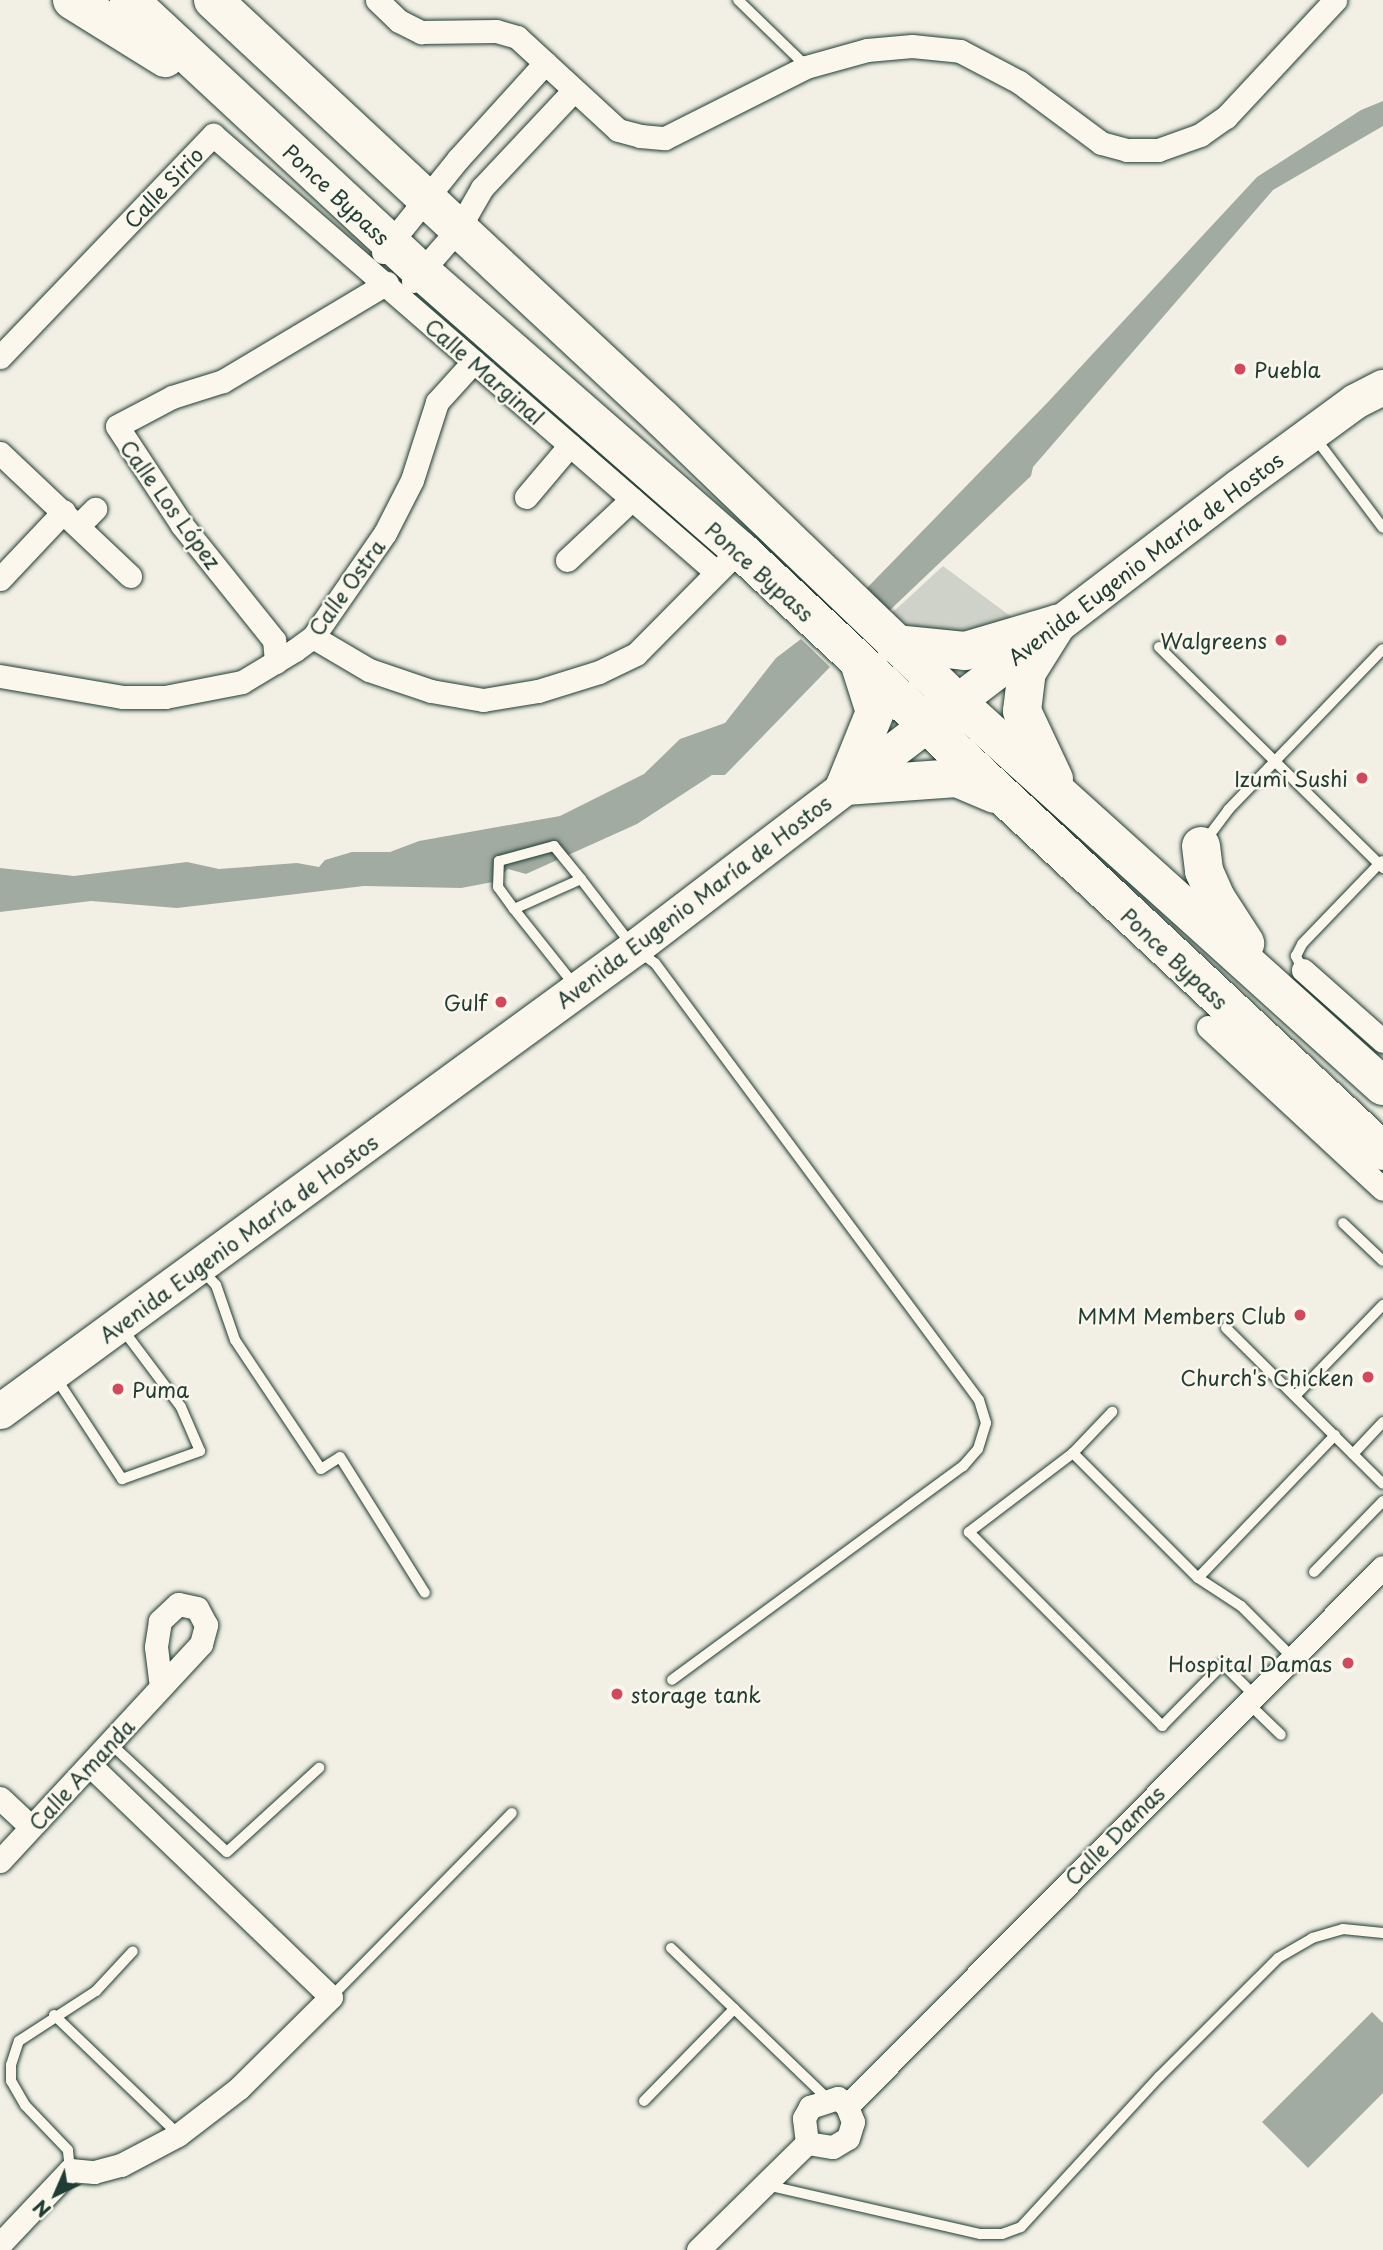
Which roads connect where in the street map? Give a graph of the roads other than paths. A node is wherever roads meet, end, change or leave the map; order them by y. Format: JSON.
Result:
{"nodes":[{"id":1,"x":72,"y":0,"type":"edge"},
{"id":2,"x":129,"y":0,"type":"edge"},
{"id":3,"x":213,"y":0,"type":"edge"},
{"id":4,"x":377,"y":0,"type":"edge"},
{"id":5,"x":738,"y":0,"type":"edge"},
{"id":6,"x":1335,"y":0,"type":"edge"},
{"id":7,"x":545,"y":63,"type":"junction"},
{"id":8,"x":806,"y":67,"type":"junction"},
{"id":9,"x":574,"y":90,"type":"junction"},
{"id":10,"x":240,"y":104,"type":"junction"},
{"id":11,"x":428,"y":199,"type":"junction"},
{"id":12,"x":459,"y":228,"type":"junction"},
{"id":13,"x":393,"y":273,"type":"junction"},
{"id":14,"x":0,"y":357,"type":"edge"},
{"id":15,"x":474,"y":361,"type":"junction"},
{"id":16,"x":1383,"y":387,"type":"edge"},
{"id":17,"x":1312,"y":433,"type":"junction"},
{"id":18,"x":570,"y":445,"type":"junction"},
{"id":19,"x":0,"y":453,"type":"edge"},
{"id":20,"x":526,"y":497,"type":"dead end"},
{"id":21,"x":632,"y":499,"type":"junction"},
{"id":22,"x":95,"y":509,"type":"dead end"},
{"id":23,"x":71,"y":518,"type":"junction"},
{"id":24,"x":1383,"y":528,"type":"edge"},
{"id":25,"x":567,"y":560,"type":"dead end"},
{"id":26,"x":728,"y":561,"type":"junction"},
{"id":27,"x":130,"y":576,"type":"dead end"},
{"id":28,"x":0,"y":579,"type":"edge"},
{"id":29,"x":1057,"y":624,"type":"junction"},
{"id":30,"x":313,"y":637,"type":"junction"},
{"id":31,"x":895,"y":644,"type":"junction"},
{"id":32,"x":1159,"y":647,"type":"dead end"},
{"id":33,"x":1383,"y":649,"type":"edge"},
{"id":34,"x":858,"y":660,"type":"junction"},
{"id":35,"x":276,"y":662,"type":"junction"},
{"id":36,"x":0,"y":676,"type":"edge"},
{"id":37,"x":956,"y":701,"type":"junction"},
{"id":38,"x":926,"y":724,"type":"junction"},
{"id":39,"x":1273,"y":763,"type":"junction"},
{"id":40,"x":845,"y":786,"type":"junction"},
{"id":41,"x":1059,"y":790,"type":"junction"},
{"id":42,"x":1004,"y":798,"type":"junction"},
{"id":43,"x":1201,"y":846,"type":"joint"},
{"id":44,"x":1382,"y":864,"type":"edge"},
{"id":45,"x":581,"y":879,"type":"junction"},
{"id":46,"x":514,"y":909,"type":"junction"},
{"id":47,"x":634,"y":948,"type":"junction"},
{"id":48,"x":1169,"y":954,"type":"junction"},
{"id":49,"x":1288,"y":978,"type":"junction"},
{"id":50,"x":578,"y":989,"type":"junction"},
{"id":51,"x":1208,"y":1027,"type":"joint"},
{"id":52,"x":1383,"y":1041,"type":"edge"},
{"id":53,"x":1383,"y":1086,"type":"edge"},
{"id":54,"x":1383,"y":1151,"type":"edge"},
{"id":55,"x":1383,"y":1189,"type":"edge"},
{"id":56,"x":1343,"y":1223,"type":"dead end"},
{"id":57,"x":1383,"y":1261,"type":"edge"},
{"id":58,"x":199,"y":1266,"type":"junction"},
{"id":59,"x":1383,"y":1305,"type":"edge"},
{"id":60,"x":119,"y":1325,"type":"junction"},
{"id":61,"x":1226,"y":1328,"type":"dead end"},
{"id":62,"x":52,"y":1373,"type":"junction"},
{"id":63,"x":1295,"y":1396,"type":"junction"},
{"id":64,"x":0,"y":1411,"type":"edge"},
{"id":65,"x":1112,"y":1412,"type":"dead end"},
{"id":66,"x":1381,"y":1429,"type":"edge"},
{"id":67,"x":1335,"y":1435,"type":"junction"},
{"id":68,"x":1073,"y":1453,"type":"junction"},
{"id":69,"x":1353,"y":1454,"type":"junction"},
{"id":70,"x":1383,"y":1484,"type":"edge"},
{"id":71,"x":1383,"y":1500,"type":"edge"},
{"id":72,"x":1383,"y":1567,"type":"edge"},
{"id":73,"x":1314,"y":1572,"type":"dead end"},
{"id":74,"x":1198,"y":1578,"type":"junction"},
{"id":75,"x":425,"y":1593,"type":"dead end"},
{"id":76,"x":1292,"y":1657,"type":"junction"},
{"id":77,"x":672,"y":1680,"type":"dead end"},
{"id":78,"x":161,"y":1687,"type":"dead end"},
{"id":79,"x":1250,"y":1699,"type":"junction"},
{"id":80,"x":1281,"y":1735,"type":"dead end"},
{"id":81,"x":111,"y":1745,"type":"junction"},
{"id":82,"x":90,"y":1766,"type":"junction"},
{"id":83,"x":319,"y":1768,"type":"dead end"},
{"id":84,"x":0,"y":1798,"type":"edge"},
{"id":85,"x":512,"y":1813,"type":"dead end"},
{"id":86,"x":32,"y":1827,"type":"junction"},
{"id":87,"x":0,"y":1861,"type":"edge"},
{"id":88,"x":1383,"y":1933,"type":"edge"},
{"id":89,"x":671,"y":1948,"type":"dead end"},
{"id":90,"x":133,"y":1951,"type":"dead end"},
{"id":91,"x":331,"y":1997,"type":"junction"},
{"id":92,"x":734,"y":2009,"type":"junction"},
{"id":93,"x":54,"y":2015,"type":"junction"},
{"id":94,"x":644,"y":2101,"type":"dead end"},
{"id":95,"x":837,"y":2102,"type":"junction"},
{"id":96,"x":178,"y":2135,"type":"junction"},
{"id":97,"x":807,"y":2143,"type":"junction"},
{"id":98,"x":70,"y":2170,"type":"junction"},
{"id":99,"x":765,"y":2184,"type":"junction"},
{"id":100,"x":0,"y":2244,"type":"edge"},
{"id":101,"x":698,"y":2250,"type":"edge"}],
"edges":[{"from":1,"to":10,"type":"highway"},
{"from":2,"to":10,"type":"highway","name":"Ponce Bypass"},
{"from":3,"to":11,"type":"highway","name":"Ponce Bypass"},
{"from":4,"to":7,"type":"street"},
{"from":5,"to":8,"type":"lane"},
{"from":6,"to":8,"type":"street"},
{"from":7,"to":9,"type":"street"},
{"from":7,"to":11,"type":"street"},
{"from":8,"to":9,"type":"street"},
{"from":9,"to":12,"type":"street"},
{"from":10,"to":13,"type":"highway","name":"Ponce Bypass"},
{"from":11,"to":12,"type":"highway","name":"Ponce Bypass"},
{"from":11,"to":13,"type":"street"},
{"from":12,"to":13,"type":"street"},
{"from":12,"to":31,"type":"highway","name":"Ponce Bypass"},
{"from":13,"to":14,"type":"street","name":"Calle Sirio"},
{"from":13,"to":15,"type":"street","name":"Calle Marginal"},
{"from":13,"to":26,"type":"highway","name":"Ponce Bypass"},
{"from":13,"to":35,"type":"street","name":"Calle Los López"},
{"from":15,"to":18,"type":"street","name":"Calle Marginal"},
{"from":15,"to":30,"type":"street","name":"Calle Ostra"},
{"from":16,"to":17,"type":"main road","name":"Avenida Eugenio María de Hostos"},
{"from":17,"to":24,"type":"lane"},
{"from":17,"to":29,"type":"main road","name":"Avenida Eugenio María de Hostos"},
{"from":18,"to":20,"type":"street"},
{"from":18,"to":21,"type":"street","name":"Calle Marginal"},
{"from":19,"to":23,"type":"street"},
{"from":21,"to":25,"type":"street"},
{"from":21,"to":26,"type":"street","name":"Calle Marginal"},
{"from":22,"to":23,"type":"street"},
{"from":23,"to":27,"type":"street"},
{"from":23,"to":28,"type":"street"},
{"from":26,"to":30,"type":"street"},
{"from":26,"to":34,"type":"highway","name":"Ponce Bypass"},
{"from":29,"to":31,"type":"highway"},
{"from":29,"to":37,"type":"main road","name":"Avenida Eugenio María de Hostos"},
{"from":29,"to":41,"type":"highway"},
{"from":30,"to":35,"type":"street","name":"Calle Ostra"},
{"from":31,"to":37,"type":"highway","name":"Ponce Bypass"},
{"from":32,"to":39,"type":"lane"},
{"from":33,"to":39,"type":"lane"},
{"from":34,"to":38,"type":"highway","name":"Ponce Bypass"},
{"from":34,"to":40,"type":"highway"},
{"from":35,"to":36,"type":"street","name":"Calle Ostra"},
{"from":37,"to":38,"type":"main road","name":"Avenida Eugenio María de Hostos"},
{"from":37,"to":41,"type":"highway","name":"Ponce Bypass"},
{"from":38,"to":40,"type":"main road","name":"Avenida Eugenio María de Hostos"},
{"from":38,"to":42,"type":"highway","name":"Ponce Bypass"},
{"from":39,"to":43,"type":"lane"},
{"from":39,"to":44,"type":"lane"},
{"from":40,"to":42,"type":"highway"},
{"from":40,"to":47,"type":"main road","name":"Avenida Eugenio María de Hostos"},
{"from":41,"to":49,"type":"highway","name":"Ponce Bypass"},
{"from":42,"to":48,"type":"highway","name":"Ponce Bypass"},
{"from":43,"to":49,"type":"highway"},
{"from":44,"to":49,"type":"lane"},
{"from":45,"to":46,"type":"lane"},
{"from":45,"to":46,"type":"lane"},
{"from":45,"to":47,"type":"lane"},
{"from":46,"to":50,"type":"lane"},
{"from":47,"to":50,"type":"main road","name":"Avenida Eugenio María de Hostos"},
{"from":47,"to":77,"type":"lane"},
{"from":48,"to":51,"type":"highway"},
{"from":48,"to":54,"type":"highway","name":"Ponce Bypass"},
{"from":49,"to":52,"type":"street"},
{"from":49,"to":53,"type":"highway","name":"Ponce Bypass"},
{"from":50,"to":58,"type":"main road","name":"Avenida Eugenio María de Hostos"},
{"from":51,"to":55,"type":"street"},
{"from":56,"to":57,"type":"lane"},
{"from":58,"to":60,"type":"main road","name":"Avenida Eugenio María de Hostos"},
{"from":58,"to":75,"type":"lane"},
{"from":59,"to":63,"type":"lane"},
{"from":60,"to":62,"type":"main road","name":"Avenida Eugenio María de Hostos"},
{"from":60,"to":62,"type":"lane"},
{"from":61,"to":63,"type":"lane"},
{"from":62,"to":64,"type":"main road","name":"Avenida Eugenio María de Hostos"},
{"from":63,"to":67,"type":"lane"},
{"from":65,"to":68,"type":"lane"},
{"from":66,"to":69,"type":"lane"},
{"from":67,"to":69,"type":"lane"},
{"from":67,"to":74,"type":"lane"},
{"from":68,"to":74,"type":"lane"},
{"from":68,"to":79,"type":"lane"},
{"from":69,"to":70,"type":"lane"},
{"from":71,"to":73,"type":"lane"},
{"from":72,"to":76,"type":"street","name":"Calle Damas"},
{"from":74,"to":76,"type":"lane"},
{"from":76,"to":79,"type":"street","name":"Calle Damas"},
{"from":78,"to":81,"type":"street","name":"Calle Amanda"},
{"from":79,"to":80,"type":"lane"},
{"from":79,"to":95,"type":"street","name":"Calle Damas"},
{"from":81,"to":82,"type":"street","name":"Calle Amanda"},
{"from":81,"to":83,"type":"lane"},
{"from":82,"to":86,"type":"street","name":"Calle Amanda"},
{"from":82,"to":91,"type":"street"},
{"from":84,"to":86,"type":"street"},
{"from":85,"to":91,"type":"lane"},
{"from":86,"to":87,"type":"street","name":"Calle Amanda"},
{"from":88,"to":99,"type":"lane"},
{"from":89,"to":92,"type":"lane"},
{"from":90,"to":93,"type":"lane"},
{"from":91,"to":96,"type":"street"},
{"from":92,"to":94,"type":"lane"},
{"from":92,"to":95,"type":"lane"},
{"from":93,"to":96,"type":"lane"},
{"from":93,"to":98,"type":"lane"},
{"from":95,"to":97,"type":"street","name":"Calle Damas"},
{"from":95,"to":97,"type":"street"},
{"from":96,"to":98,"type":"street"},
{"from":97,"to":99,"type":"street"},
{"from":98,"to":100,"type":"street"},
{"from":99,"to":101,"type":"street"}]}
